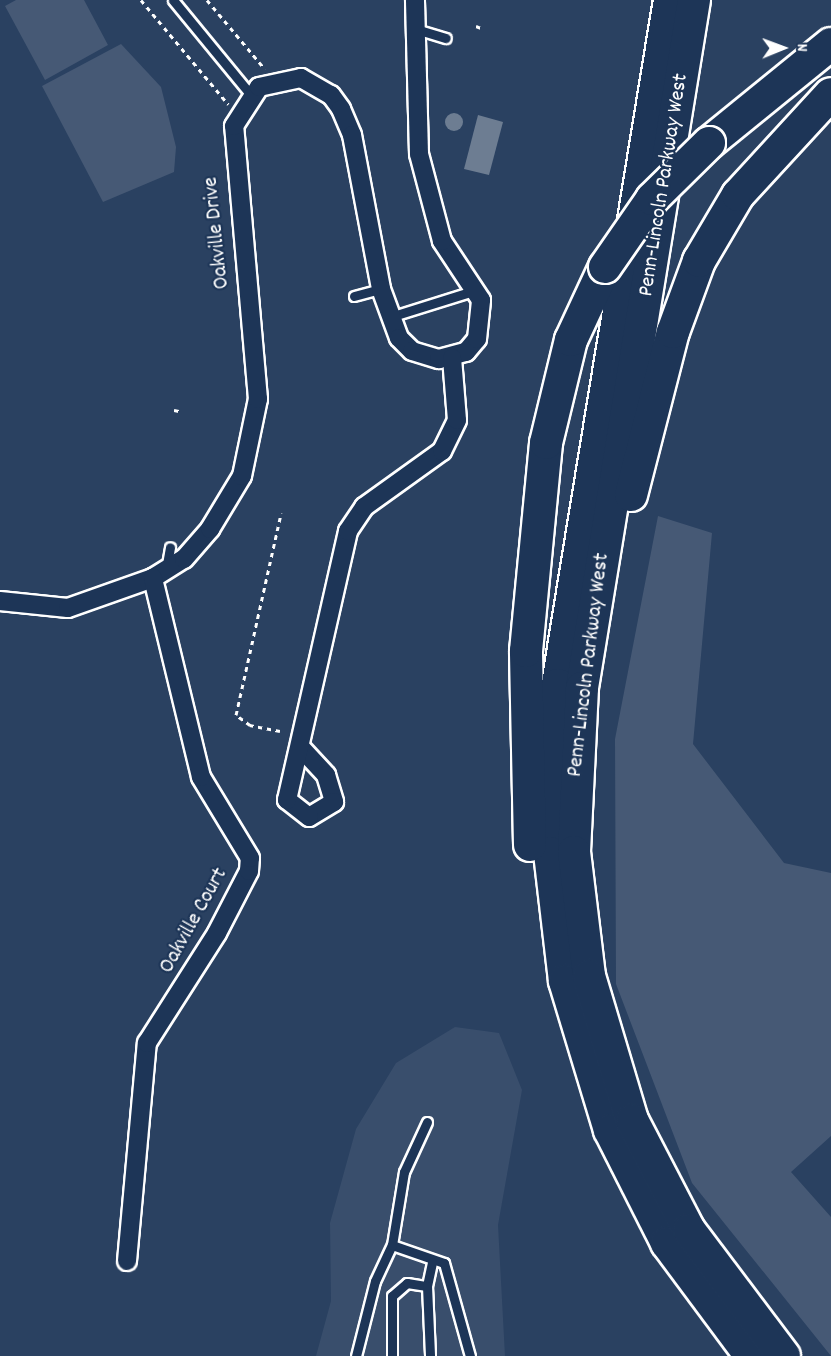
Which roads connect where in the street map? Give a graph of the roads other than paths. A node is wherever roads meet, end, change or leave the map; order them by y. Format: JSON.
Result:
{"nodes":[{"id":1,"x":173,"y":0,"type":"edge"},
{"id":2,"x":416,"y":0,"type":"edge"},
{"id":3,"x":670,"y":0,"type":"edge"},
{"id":4,"x":694,"y":0,"type":"edge"},
{"id":5,"x":416,"y":29,"type":"junction"},
{"id":6,"x":446,"y":38,"type":"dead end"},
{"id":7,"x":831,"y":44,"type":"edge"},
{"id":8,"x":831,"y":94,"type":"edge"},
{"id":9,"x":251,"y":95,"type":"junction"},
{"id":10,"x":381,"y":289,"type":"junction"},
{"id":11,"x":476,"y":290,"type":"junction"},
{"id":12,"x":354,"y":296,"type":"dead end"},
{"id":13,"x":390,"y":317,"type":"junction"},
{"id":14,"x":452,"y":358,"type":"junction"},
{"id":15,"x":170,"y":547,"type":"dead end"},
{"id":16,"x":159,"y":574,"type":"junction"},
{"id":17,"x":0,"y":601,"type":"edge"},
{"id":18,"x":582,"y":688,"type":"junction"},
{"id":19,"x":301,"y":748,"type":"dead end"},
{"id":20,"x":585,"y":1058,"type":"junction"},
{"id":21,"x":427,"y":1122,"type":"dead end"},
{"id":22,"x":392,"y":1245,"type":"junction"},
{"id":23,"x":127,"y":1261,"type":"dead end"},
{"id":24,"x":432,"y":1263,"type":"junction"},
{"id":25,"x":427,"y":1286,"type":"junction"},
{"id":26,"x":356,"y":1356,"type":"edge"},
{"id":27,"x":392,"y":1356,"type":"edge"},
{"id":28,"x":430,"y":1356,"type":"edge"},
{"id":29,"x":470,"y":1356,"type":"edge"},
{"id":30,"x":751,"y":1356,"type":"edge"},
{"id":31,"x":784,"y":1356,"type":"edge"}],
"edges":[{"from":1,"to":9,"type":"lane"},
{"from":2,"to":5,"type":"street"},
{"from":3,"to":20,"type":"highway","name":"Penn-Lincoln Parkway West"},
{"from":4,"to":18,"type":"highway","name":"Penn-Lincoln Parkway West"},
{"from":5,"to":6,"type":"lane"},
{"from":5,"to":11,"type":"street"},
{"from":7,"to":20,"type":"highway","bridge":true},
{"from":8,"to":18,"type":"highway"},
{"from":9,"to":10,"type":"street"},
{"from":9,"to":16,"type":"street","name":"Oakville Drive"},
{"from":10,"to":12,"type":"lane"},
{"from":10,"to":13,"type":"street"},
{"from":11,"to":13,"type":"lane"},
{"from":11,"to":14,"type":"street"},
{"from":13,"to":14,"type":"street"},
{"from":14,"to":19,"type":"street"},
{"from":15,"to":16,"type":"lane"},
{"from":16,"to":17,"type":"street","name":"Oakville Drive"},
{"from":16,"to":23,"type":"street","name":"Oakville Court"},
{"from":18,"to":31,"type":"highway","name":"Penn-Lincoln Parkway West"},
{"from":20,"to":30,"type":"highway","name":"Penn-Lincoln Parkway West"},
{"from":21,"to":22,"type":"lane"},
{"from":22,"to":24,"type":"lane"},
{"from":22,"to":26,"type":"lane"},
{"from":24,"to":25,"type":"lane"},
{"from":24,"to":29,"type":"lane"},
{"from":25,"to":27,"type":"lane"},
{"from":25,"to":28,"type":"lane"}]}
